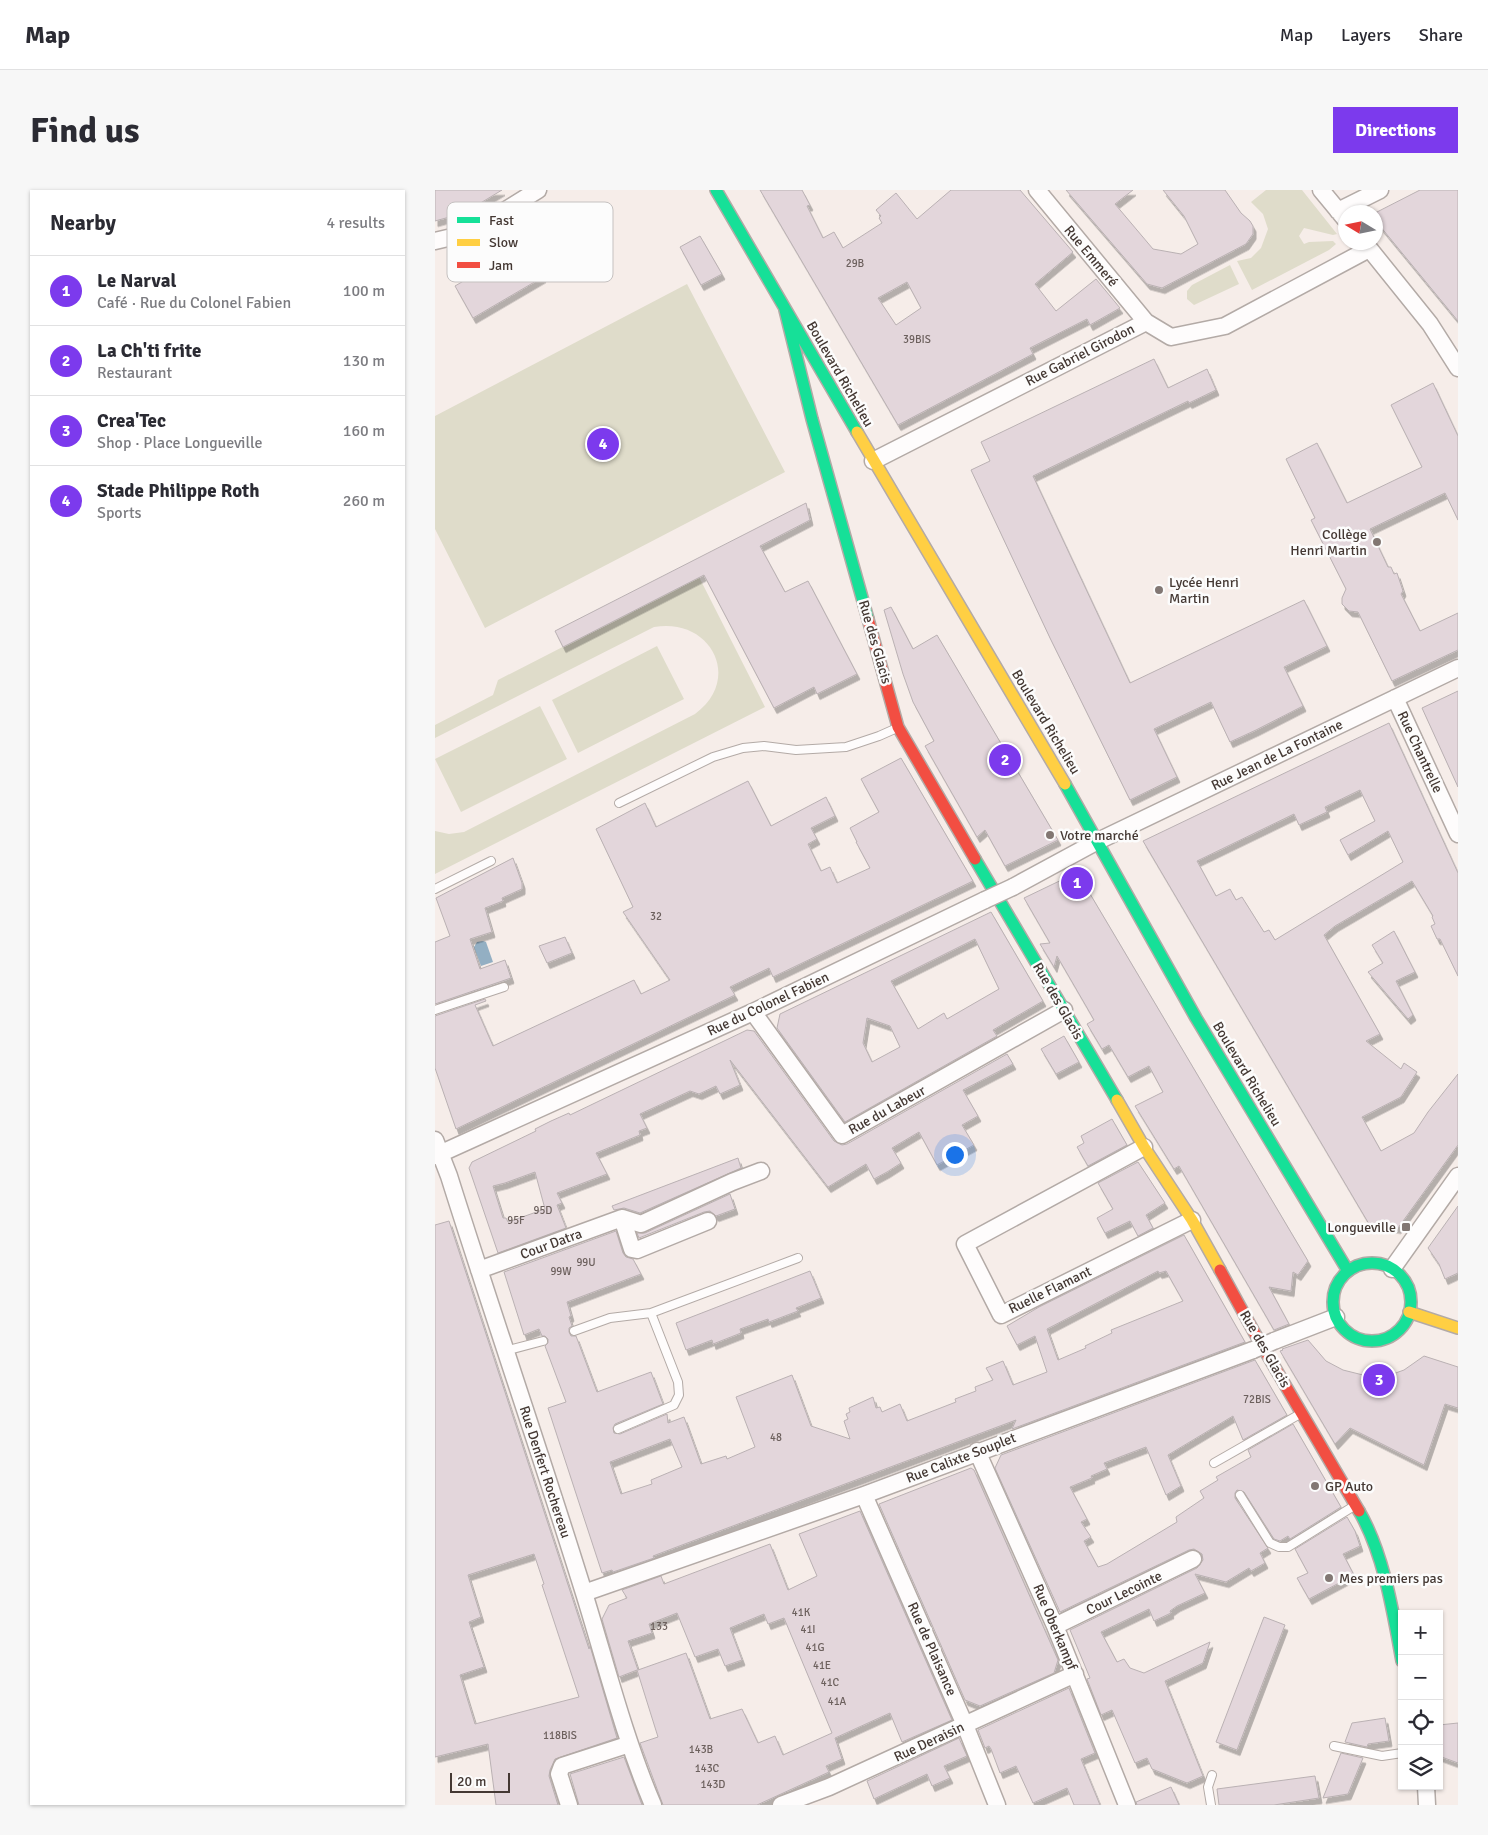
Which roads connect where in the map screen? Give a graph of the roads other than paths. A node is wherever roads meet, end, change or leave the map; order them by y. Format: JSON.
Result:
{"nodes":[{"id":1,"x":538,"y":190,"type":"edge"},
{"id":2,"x":716,"y":190,"type":"edge"},
{"id":3,"x":1037,"y":190,"type":"edge"},
{"id":4,"x":1321,"y":190,"type":"edge"},
{"id":5,"x":1380,"y":190,"type":"edge"},
{"id":6,"x":519,"y":202,"type":"edge"},
{"id":7,"x":1358,"y":205,"type":"edge"},
{"id":8,"x":1338,"y":211,"type":"edge"},
{"id":9,"x":1360,"y":250,"type":"edge"},
{"id":10,"x":1370,"y":250,"type":"edge"},
{"id":11,"x":785,"y":310,"type":"junction"},
{"id":12,"x":1146,"y":322,"type":"junction"},
{"id":13,"x":1458,"y":368,"type":"edge"},
{"id":14,"x":873,"y":461,"type":"junction"},
{"id":15,"x":1458,"y":668,"type":"edge"},
{"id":16,"x":1395,"y":698,"type":"junction"},
{"id":17,"x":898,"y":727,"type":"junction"},
{"id":18,"x":619,"y":802,"type":"dead end"},
{"id":19,"x":1458,"y":834,"type":"edge"},
{"id":20,"x":1096,"y":842,"type":"junction"},
{"id":21,"x":491,"y":861,"type":"dead end"},
{"id":22,"x":435,"y":889,"type":"edge"},
{"id":23,"x":504,"y":987,"type":"dead end"},
{"id":24,"x":435,"y":1010,"type":"edge"},
{"id":25,"x":1064,"y":1010,"type":"junction"},
{"id":26,"x":753,"y":1012,"type":"junction"},
{"id":27,"x":1144,"y":1147,"type":"junction"},
{"id":28,"x":437,"y":1150,"type":"edge"},
{"id":29,"x":761,"y":1172,"type":"dead end"},
{"id":30,"x":1458,"y":1176,"type":"edge"},
{"id":31,"x":622,"y":1218,"type":"junction"},
{"id":32,"x":1192,"y":1220,"type":"junction"},
{"id":33,"x":708,"y":1222,"type":"dead end"},
{"id":34,"x":798,"y":1258,"type":"dead end"},
{"id":35,"x":1392,"y":1269,"type":"junction"},
{"id":36,"x":479,"y":1270,"type":"junction"},
{"id":37,"x":1348,"y":1271,"type":"junction"},
{"id":38,"x":1409,"y":1312,"type":"junction"},
{"id":39,"x":651,"y":1313,"type":"junction"},
{"id":40,"x":1336,"y":1317,"type":"junction"},
{"id":41,"x":1458,"y":1328,"type":"edge"},
{"id":42,"x":574,"y":1331,"type":"dead end"},
{"id":43,"x":543,"y":1340,"type":"dead end"},
{"id":44,"x":505,"y":1351,"type":"junction"},
{"id":45,"x":1302,"y":1412,"type":"junction"},
{"id":46,"x":618,"y":1429,"type":"dead end"},
{"id":47,"x":977,"y":1452,"type":"junction"},
{"id":48,"x":1214,"y":1463,"type":"dead end"},
{"id":49,"x":864,"y":1495,"type":"junction"},
{"id":50,"x":1240,"y":1495,"type":"dead end"},
{"id":51,"x":1356,"y":1505,"type":"junction"},
{"id":52,"x":1193,"y":1559,"type":"dead end"},
{"id":53,"x":584,"y":1593,"type":"junction"},
{"id":54,"x":1055,"y":1626,"type":"junction"},
{"id":55,"x":1401,"y":1655,"type":"edge"},
{"id":56,"x":1075,"y":1674,"type":"junction"},
{"id":57,"x":965,"y":1725,"type":"junction"},
{"id":58,"x":630,"y":1744,"type":"junction"},
{"id":59,"x":1334,"y":1746,"type":"dead end"},
{"id":60,"x":1398,"y":1754,"type":"edge"},
{"id":61,"x":1212,"y":1775,"type":"dead end"},
{"id":62,"x":1426,"y":1790,"type":"edge"},
{"id":63,"x":569,"y":1805,"type":"edge"},
{"id":64,"x":653,"y":1805,"type":"edge"},
{"id":65,"x":781,"y":1805,"type":"edge"},
{"id":66,"x":997,"y":1805,"type":"edge"},
{"id":67,"x":1127,"y":1805,"type":"edge"},
{"id":68,"x":1211,"y":1805,"type":"edge"},
{"id":69,"x":1427,"y":1805,"type":"edge"}],
"edges":[{"from":1,"to":6,"type":"street"},
{"from":2,"to":11,"type":"main road","name":"Boulevard Richelieu"},
{"from":3,"to":12,"type":"street","name":"Rue Emmeré"},
{"from":4,"to":8,"type":"street"},
{"from":5,"to":7,"type":"street"},
{"from":9,"to":12,"type":"street","name":"Rue Gabriel Girodon"},
{"from":10,"to":13,"type":"street"},
{"from":11,"to":14,"type":"main road","name":"Boulevard Richelieu"},
{"from":11,"to":17,"type":"main road","name":"Rue des Glacis"},
{"from":12,"to":14,"type":"street","name":"Rue Gabriel Girodon"},
{"from":14,"to":20,"type":"main road","name":"Boulevard Richelieu"},
{"from":15,"to":16,"type":"street","name":"Rue Jean de La Fontaine"},
{"from":16,"to":19,"type":"street","name":"Rue Chantrelle"},
{"from":16,"to":20,"type":"street","name":"Rue Jean de La Fontaine"},
{"from":17,"to":18,"type":"lane"},
{"from":17,"to":25,"type":"main road","name":"Rue des Glacis"},
{"from":20,"to":26,"type":"street","name":"Rue du Colonel Fabien","bridge":true},
{"from":20,"to":37,"type":"main road","name":"Boulevard Richelieu"},
{"from":21,"to":22,"type":"lane"},
{"from":23,"to":24,"type":"lane"},
{"from":25,"to":26,"type":"street","name":"Rue du Labeur"},
{"from":25,"to":27,"type":"main road","name":"Rue des Glacis"},
{"from":26,"to":28,"type":"street","name":"Rue du Colonel Fabien"},
{"from":27,"to":32,"type":"main road","name":"Rue des Glacis"},
{"from":27,"to":32,"type":"street","name":"Ruelle Flamant"},
{"from":28,"to":36,"type":"street","name":"Rue Denfert Rochereau"},
{"from":29,"to":31,"type":"street","name":"Cour Datra"},
{"from":30,"to":35,"type":"street"},
{"from":31,"to":33,"type":"street"},
{"from":31,"to":36,"type":"street","name":"Cour Datra"},
{"from":32,"to":45,"type":"main road","name":"Rue des Glacis"},
{"from":34,"to":39,"type":"lane"},
{"from":35,"to":37,"type":"main road"},
{"from":35,"to":38,"type":"main road"},
{"from":36,"to":44,"type":"street","name":"Rue Denfert Rochereau"},
{"from":37,"to":40,"type":"main road"},
{"from":38,"to":40,"type":"main road"},
{"from":38,"to":41,"type":"main road"},
{"from":39,"to":42,"type":"lane"},
{"from":39,"to":46,"type":"lane"},
{"from":40,"to":47,"type":"street","name":"Rue Calixte Souplet","bridge":true},
{"from":43,"to":44,"type":"lane"},
{"from":44,"to":53,"type":"street","name":"Rue Denfert Rochereau"},
{"from":45,"to":48,"type":"lane"},
{"from":45,"to":51,"type":"main road","name":"Rue des Glacis"},
{"from":47,"to":49,"type":"street","name":"Rue Calixte Souplet"},
{"from":47,"to":54,"type":"street","name":"Rue Oberkampf"},
{"from":49,"to":53,"type":"street","name":"Rue Calixte Souplet"},
{"from":49,"to":57,"type":"street","name":"Rue de Plaisance"},
{"from":50,"to":51,"type":"lane"},
{"from":51,"to":55,"type":"main road","name":"Rue des Glacis"},
{"from":52,"to":54,"type":"street","name":"Cour Lecointe"},
{"from":53,"to":58,"type":"street","name":"Rue Denfert Rochereau"},
{"from":54,"to":56,"type":"street","name":"Rue Oberkampf"},
{"from":56,"to":57,"type":"street","name":"Rue Deraisin"},
{"from":56,"to":67,"type":"street","name":"Rue Oberkampf"},
{"from":57,"to":65,"type":"street","name":"Rue Deraisin"},
{"from":57,"to":66,"type":"street","name":"Rue de Plaisance"},
{"from":58,"to":63,"type":"street"},
{"from":58,"to":64,"type":"street","name":"Rue Denfert Rochereau"},
{"from":59,"to":60,"type":"lane"},
{"from":61,"to":68,"type":"lane"},
{"from":62,"to":69,"type":"street"}]}
